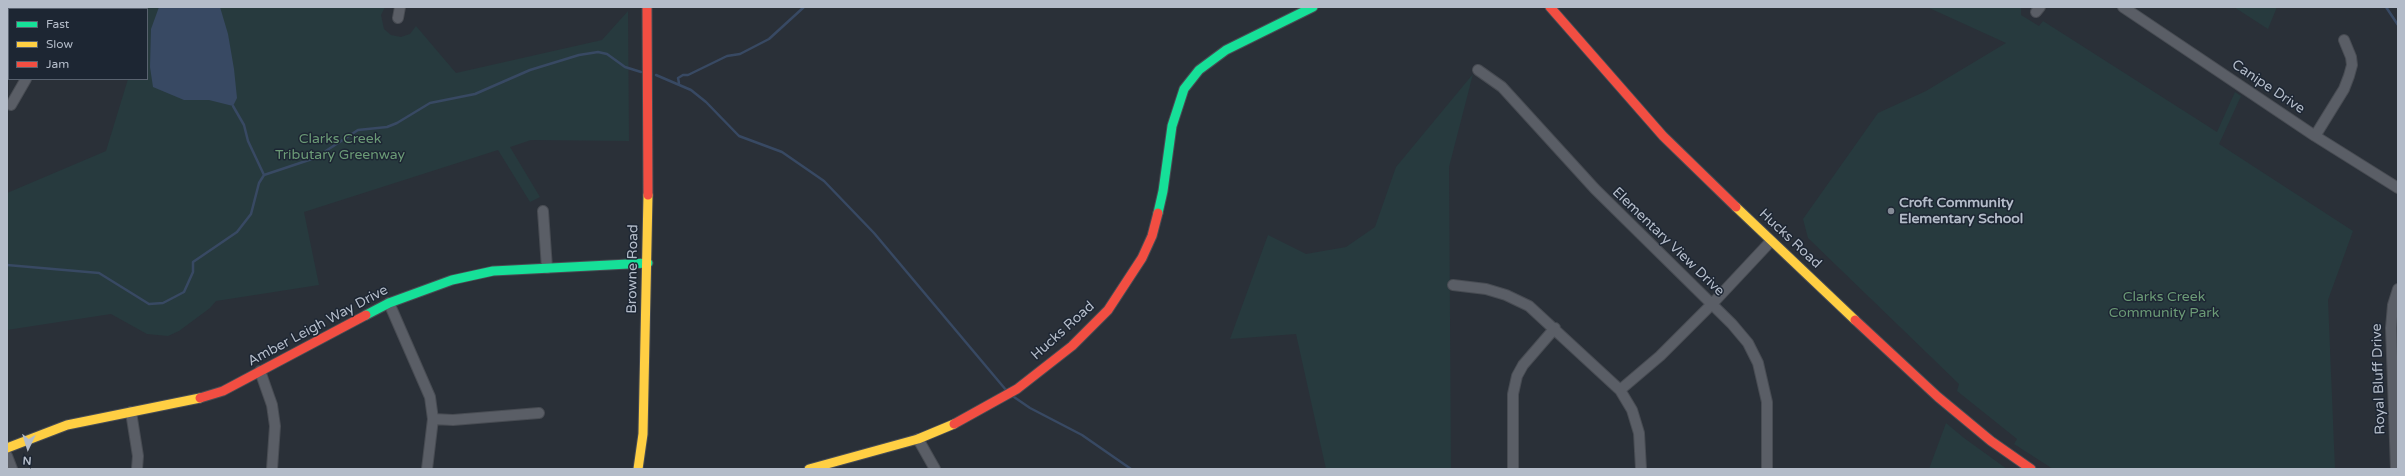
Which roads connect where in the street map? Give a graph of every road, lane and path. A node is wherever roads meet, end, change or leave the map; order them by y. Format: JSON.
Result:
{"nodes":[{"id":1,"x":400,"y":7,"type":"edge"},
{"id":2,"x":648,"y":7,"type":"edge"},
{"id":3,"x":1313,"y":7,"type":"edge"},
{"id":4,"x":1550,"y":7,"type":"edge"},
{"id":5,"x":2123,"y":7,"type":"edge"},
{"id":6,"x":398,"y":18,"type":"dead end"},
{"id":7,"x":2344,"y":40,"type":"dead end"},
{"id":8,"x":1478,"y":70,"type":"dead end"},
{"id":9,"x":25,"y":80,"type":"edge"},
{"id":10,"x":11,"y":105,"type":"dead end"},
{"id":11,"x":2315,"y":136,"type":"junction"},
{"id":12,"x":2398,"y":188,"type":"edge"},
{"id":13,"x":543,"y":211,"type":"dead end"},
{"id":14,"x":1771,"y":241,"type":"junction"},
{"id":15,"x":648,"y":263,"type":"junction"},
{"id":16,"x":547,"y":268,"type":"junction"},
{"id":17,"x":1453,"y":285,"type":"dead end"},
{"id":18,"x":2398,"y":289,"type":"edge"},
{"id":19,"x":389,"y":303,"type":"junction"},
{"id":20,"x":1712,"y":304,"type":"junction"},
{"id":21,"x":1555,"y":328,"type":"junction"},
{"id":22,"x":260,"y":371,"type":"junction"},
{"id":23,"x":1620,"y":390,"type":"junction"},
{"id":24,"x":132,"y":412,"type":"junction"},
{"id":25,"x":539,"y":413,"type":"dead end"},
{"id":26,"x":433,"y":419,"type":"junction"},
{"id":27,"x":918,"y":439,"type":"junction"},
{"id":28,"x":2397,"y":443,"type":"edge"},
{"id":29,"x":7,"y":448,"type":"edge"},
{"id":30,"x":7,"y":456,"type":"edge"},
{"id":31,"x":12,"y":469,"type":"edge"},
{"id":32,"x":137,"y":469,"type":"edge"},
{"id":33,"x":272,"y":469,"type":"edge"},
{"id":34,"x":427,"y":469,"type":"edge"},
{"id":35,"x":638,"y":469,"type":"edge"},
{"id":36,"x":809,"y":469,"type":"edge"},
{"id":37,"x":935,"y":469,"type":"edge"},
{"id":38,"x":1513,"y":469,"type":"edge"},
{"id":39,"x":1641,"y":469,"type":"edge"},
{"id":40,"x":1767,"y":469,"type":"edge"},
{"id":41,"x":2031,"y":469,"type":"edge"},
{"id":42,"x":2396,"y":469,"type":"edge"}],
"edges":[{"from":1,"to":6,"type":"street"},
{"from":2,"to":15,"type":"main road","name":"Browne Road"},
{"from":3,"to":27,"type":"main road","name":"Hucks Road"},
{"from":4,"to":14,"type":"main road","name":"Hucks Road"},
{"from":5,"to":11,"type":"street","name":"Canipe Drive"},
{"from":7,"to":11,"type":"street"},
{"from":8,"to":20,"type":"street","name":"Elementary View Drive"},
{"from":9,"to":10,"type":"street"},
{"from":11,"to":12,"type":"street","name":"Canipe Drive"},
{"from":13,"to":16,"type":"street"},
{"from":14,"to":20,"type":"street"},
{"from":14,"to":41,"type":"main road","name":"Hucks Road"},
{"from":15,"to":16,"type":"main road","name":"Amber Leigh Way Drive"},
{"from":15,"to":35,"type":"main road","name":"Browne Road"},
{"from":16,"to":19,"type":"main road","name":"Amber Leigh Way Drive"},
{"from":17,"to":21,"type":"street"},
{"from":18,"to":28,"type":"street","name":"Royal Bluff Drive"},
{"from":19,"to":22,"type":"main road","name":"Amber Leigh Way Drive"},
{"from":19,"to":26,"type":"street"},
{"from":20,"to":23,"type":"street"},
{"from":20,"to":40,"type":"street","name":"Elementary View Drive"},
{"from":21,"to":23,"type":"street"},
{"from":21,"to":38,"type":"street"},
{"from":22,"to":24,"type":"main road","name":"Amber Leigh Way Drive"},
{"from":22,"to":33,"type":"street"},
{"from":23,"to":39,"type":"street"},
{"from":24,"to":29,"type":"main road","name":"Amber Leigh Way Drive"},
{"from":24,"to":32,"type":"street"},
{"from":25,"to":26,"type":"street"},
{"from":26,"to":34,"type":"street"},
{"from":27,"to":36,"type":"main road","name":"Hucks Road"},
{"from":27,"to":37,"type":"street"},
{"from":28,"to":42,"type":"street","name":"Royal Bluff Drive"},
{"from":30,"to":31,"type":"street"}]}
